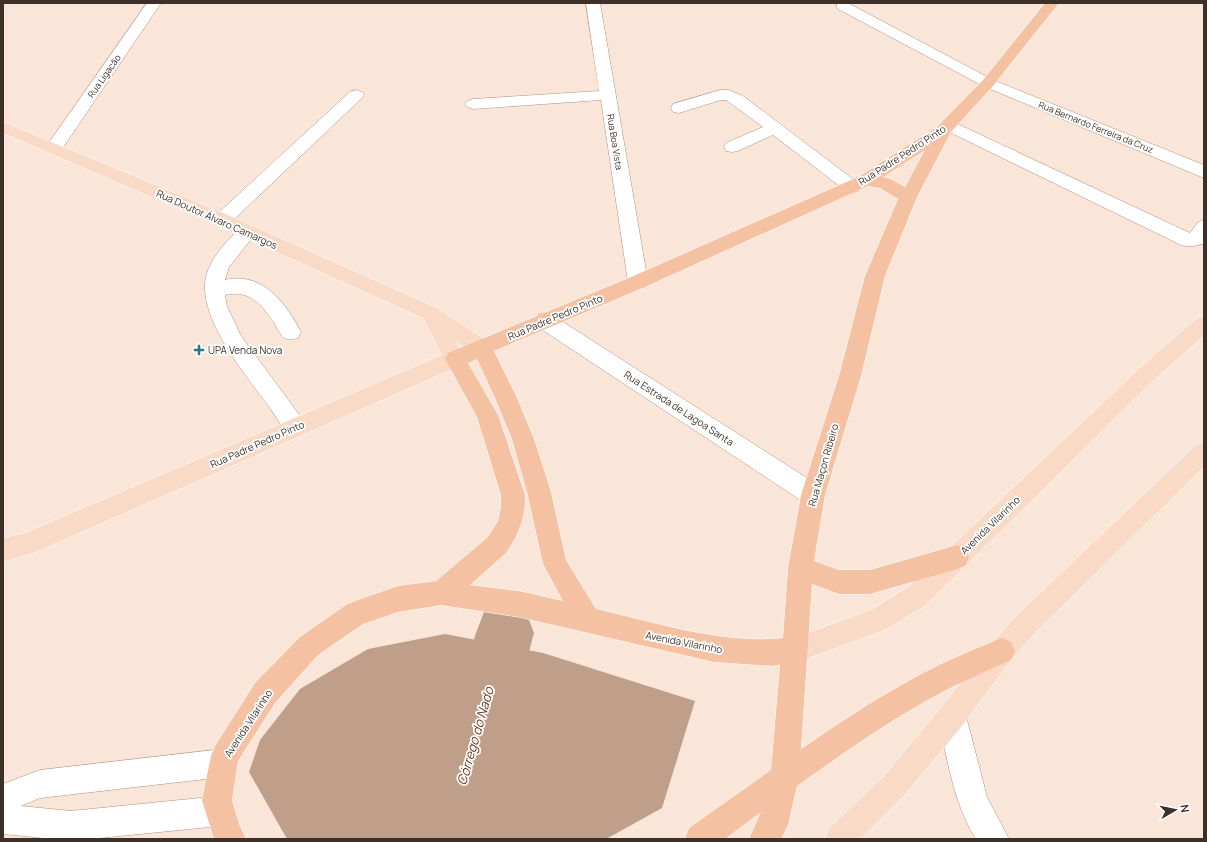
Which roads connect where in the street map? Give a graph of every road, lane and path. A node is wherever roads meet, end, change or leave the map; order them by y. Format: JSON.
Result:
{"nodes":[{"id":1,"x":154,"y":3,"type":"edge"},
{"id":2,"x":593,"y":3,"type":"edge"},
{"id":3,"x":1052,"y":3,"type":"edge"},
{"id":4,"x":843,"y":6,"type":"dead end"},
{"id":5,"x":988,"y":83,"type":"junction"},
{"id":6,"x":356,"y":95,"type":"dead end"},
{"id":7,"x":608,"y":95,"type":"junction"},
{"id":8,"x":473,"y":104,"type":"dead end"},
{"id":9,"x":680,"y":108,"type":"dead end"},
{"id":10,"x":3,"y":127,"type":"edge"},
{"id":11,"x":946,"y":127,"type":"junction"},
{"id":12,"x":774,"y":128,"type":"junction"},
{"id":13,"x":732,"y":147,"type":"dead end"},
{"id":14,"x":54,"y":148,"type":"junction"},
{"id":15,"x":1204,"y":172,"type":"edge"},
{"id":16,"x":859,"y":183,"type":"junction"},
{"id":17,"x":908,"y":197,"type":"junction"},
{"id":18,"x":222,"y":220,"type":"junction"},
{"id":19,"x":1204,"y":227,"type":"edge"},
{"id":20,"x":247,"y":232,"type":"junction"},
{"id":21,"x":638,"y":282,"type":"junction"},
{"id":22,"x":215,"y":291,"type":"junction"},
{"id":23,"x":430,"y":313,"type":"junction"},
{"id":24,"x":544,"y":321,"type":"junction"},
{"id":25,"x":1204,"y":324,"type":"edge"},
{"id":26,"x":291,"y":332,"type":"dead end"},
{"id":27,"x":482,"y":348,"type":"junction"},
{"id":28,"x":455,"y":359,"type":"junction"},
{"id":29,"x":295,"y":427,"type":"junction"},
{"id":30,"x":1204,"y":452,"type":"edge"},
{"id":31,"x":813,"y":495,"type":"junction"},
{"id":32,"x":3,"y":537,"type":"edge"},
{"id":33,"x":27,"y":544,"type":"junction"},
{"id":34,"x":3,"y":550,"type":"edge"},
{"id":35,"x":957,"y":557,"type":"junction"},
{"id":36,"x":800,"y":568,"type":"junction"},
{"id":37,"x":441,"y":593,"type":"junction"},
{"id":38,"x":588,"y":620,"type":"junction"},
{"id":39,"x":795,"y":650,"type":"junction"},
{"id":40,"x":1002,"y":651,"type":"junction"},
{"id":41,"x":952,"y":716,"type":"junction"},
{"id":42,"x":223,"y":763,"type":"junction"},
{"id":43,"x":785,"y":778,"type":"junction"},
{"id":44,"x":3,"y":799,"type":"edge"},
{"id":45,"x":3,"y":819,"type":"edge"},
{"id":46,"x":228,"y":830,"type":"edge"},
{"id":47,"x":700,"y":839,"type":"edge"},
{"id":48,"x":764,"y":839,"type":"edge"},
{"id":49,"x":840,"y":839,"type":"edge"},
{"id":50,"x":994,"y":839,"type":"edge"}],
"edges":[{"from":1,"to":14,"type":"street","name":"Rua Ligacão"},
{"from":2,"to":7,"type":"street","name":"Rua Boa Vista"},
{"from":3,"to":5,"type":"highway","name":"Rua Padre Pedro Pinto"},
{"from":4,"to":5,"type":"street","name":"Rua Bernardo Ferreira da Cruz"},
{"from":5,"to":11,"type":"highway","name":"Rua Padre Pedro Pinto"},
{"from":5,"to":15,"type":"street","name":"Rua Bernardo Ferreira da Cruz"},
{"from":6,"to":18,"type":"street"},
{"from":7,"to":8,"type":"street"},
{"from":7,"to":21,"type":"street","name":"Rua Boa Vista"},
{"from":9,"to":12,"type":"street"},
{"from":10,"to":14,"type":"main road","name":"Rua Doutor Álvaro Camargos"},
{"from":11,"to":16,"type":"highway","name":"Rua Padre Pedro Pinto"},
{"from":11,"to":17,"type":"highway","name":"Rua Maçon Ribeiro"},
{"from":11,"to":19,"type":"street"},
{"from":12,"to":13,"type":"street"},
{"from":12,"to":16,"type":"street"},
{"from":14,"to":18,"type":"main road","name":"Rua Doutor Álvaro Camargos"},
{"from":16,"to":17,"type":"highway"},
{"from":16,"to":21,"type":"highway","name":"Rua Padre Pedro Pinto"},
{"from":17,"to":31,"type":"highway","name":"Rua Maçon Ribeiro"},
{"from":18,"to":20,"type":"main road","name":"Rua Doutor Álvaro Camargos"},
{"from":20,"to":22,"type":"street"},
{"from":20,"to":23,"type":"main road","name":"Rua Doutor Álvaro Camargos"},
{"from":21,"to":24,"type":"highway","name":"Rua Padre Pedro Pinto"},
{"from":22,"to":26,"type":"street"},
{"from":22,"to":29,"type":"street"},
{"from":23,"to":27,"type":"main road","name":"Rua Doutor Álvaro Camargos"},
{"from":23,"to":28,"type":"main road"},
{"from":24,"to":27,"type":"highway","name":"Rua Padre Pedro Pinto"},
{"from":24,"to":31,"type":"street","name":"Rua Estrada de Lagoa Santa"},
{"from":25,"to":35,"type":"main road","name":"Avenida Vilarinho"},
{"from":27,"to":28,"type":"highway","name":"Rua Padre Pedro Pinto"},
{"from":27,"to":38,"type":"highway"},
{"from":28,"to":29,"type":"main road","name":"Rua Padre Pedro Pinto"},
{"from":28,"to":37,"type":"highway"},
{"from":29,"to":33,"type":"main road","name":"Rua Padre Pedro Pinto"},
{"from":30,"to":40,"type":"main road"},
{"from":31,"to":36,"type":"highway","name":"Rua Maçon Ribeiro"},
{"from":32,"to":33,"type":"street"},
{"from":33,"to":34,"type":"main road","name":"Rua Padre Pedro Pinto"},
{"from":35,"to":36,"type":"highway"},
{"from":35,"to":39,"type":"main road","name":"Avenida Vilarinho"},
{"from":36,"to":39,"type":"highway","name":"Rua Maçon Ribeiro"},
{"from":37,"to":38,"type":"highway","name":"Avenida Vilarinho"},
{"from":37,"to":42,"type":"highway","name":"Avenida Vilarinho"},
{"from":38,"to":39,"type":"highway","name":"Avenida Vilarinho"},
{"from":39,"to":43,"type":"highway","name":"Rua Maçon Ribeiro"},
{"from":40,"to":41,"type":"main road"},
{"from":40,"to":43,"type":"highway"},
{"from":41,"to":49,"type":"main road"},
{"from":41,"to":50,"type":"street"},
{"from":42,"to":44,"type":"street"},
{"from":42,"to":46,"type":"highway","name":"Avenida Vilarinho"},
{"from":43,"to":47,"type":"highway"},
{"from":43,"to":48,"type":"highway","name":"Rua Maçon Ribeiro"},
{"from":45,"to":46,"type":"street"}]}
